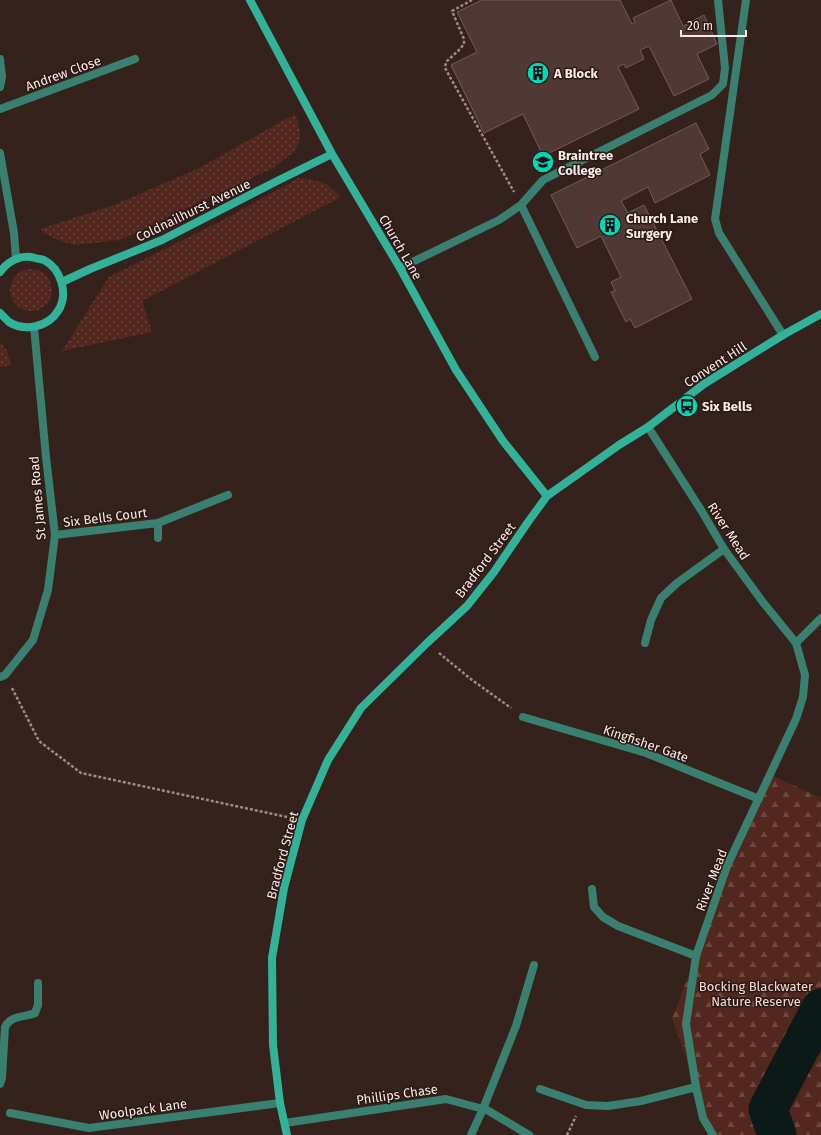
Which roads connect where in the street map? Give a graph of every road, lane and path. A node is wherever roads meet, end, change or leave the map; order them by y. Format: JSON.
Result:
{"nodes":[{"id":1,"x":250,"y":0,"type":"edge"},
{"id":2,"x":472,"y":0,"type":"edge"},
{"id":3,"x":718,"y":0,"type":"edge"},
{"id":4,"x":746,"y":0,"type":"edge"},
{"id":5,"x":0,"y":59,"type":"edge"},
{"id":6,"x":135,"y":59,"type":"dead end"},
{"id":7,"x":0,"y":87,"type":"edge"},
{"id":8,"x":0,"y":109,"type":"edge"},
{"id":9,"x":0,"y":153,"type":"edge"},
{"id":10,"x":332,"y":154,"type":"junction"},
{"id":11,"x":521,"y":205,"type":"junction"},
{"id":12,"x":16,"y":259,"type":"junction"},
{"id":13,"x":400,"y":268,"type":"junction"},
{"id":14,"x":0,"y":272,"type":"edge"},
{"id":15,"x":62,"y":282,"type":"junction"},
{"id":16,"x":0,"y":313,"type":"edge"},
{"id":17,"x":821,"y":314,"type":"edge"},
{"id":18,"x":34,"y":327,"type":"junction"},
{"id":19,"x":783,"y":335,"type":"junction"},
{"id":20,"x":595,"y":356,"type":"dead end"},
{"id":21,"x":648,"y":427,"type":"junction"},
{"id":22,"x":228,"y":495,"type":"dead end"},
{"id":23,"x":548,"y":496,"type":"junction"},
{"id":24,"x":158,"y":523,"type":"junction"},
{"id":25,"x":55,"y":535,"type":"junction"},
{"id":26,"x":158,"y":538,"type":"dead end"},
{"id":27,"x":724,"y":549,"type":"junction"},
{"id":28,"x":821,"y":618,"type":"edge"},
{"id":29,"x":427,"y":643,"type":"junction"},
{"id":30,"x":645,"y":643,"type":"dead end"},
{"id":31,"x":796,"y":643,"type":"junction"},
{"id":32,"x":2,"y":676,"type":"edge"},
{"id":33,"x":523,"y":717,"type":"joint"},
{"id":34,"x":759,"y":799,"type":"junction"},
{"id":35,"x":302,"y":820,"type":"junction"},
{"id":36,"x":592,"y":889,"type":"dead end"},
{"id":37,"x":696,"y":956,"type":"junction"},
{"id":38,"x":534,"y":965,"type":"dead end"},
{"id":39,"x":38,"y":983,"type":"dead end"},
{"id":40,"x":0,"y":1084,"type":"edge"},
{"id":41,"x":696,"y":1088,"type":"junction"},
{"id":42,"x":540,"y":1089,"type":"dead end"},
{"id":43,"x":280,"y":1103,"type":"junction"},
{"id":44,"x":483,"y":1109,"type":"junction"},
{"id":45,"x":10,"y":1113,"type":"dead end"},
{"id":46,"x":285,"y":1123,"type":"junction"},
{"id":47,"x":287,"y":1135,"type":"edge"},
{"id":48,"x":471,"y":1135,"type":"edge"},
{"id":49,"x":529,"y":1135,"type":"edge"},
{"id":50,"x":713,"y":1135,"type":"edge"}],
"edges":[{"from":1,"to":10,"type":"street","name":"Church Lane"},
{"from":2,"to":11,"type":"path"},
{"from":3,"to":11,"type":"street"},
{"from":4,"to":19,"type":"street"},
{"from":5,"to":7,"type":"street"},
{"from":6,"to":8,"type":"street","name":"Andrew Close"},
{"from":9,"to":12,"type":"street"},
{"from":10,"to":13,"type":"street","name":"Church Lane"},
{"from":10,"to":15,"type":"street","name":"Coldnailhurst Avenue"},
{"from":11,"to":13,"type":"street"},
{"from":11,"to":20,"type":"street"},
{"from":12,"to":14,"type":"street"},
{"from":12,"to":15,"type":"street"},
{"from":13,"to":23,"type":"street","name":"Church Lane"},
{"from":15,"to":18,"type":"street"},
{"from":16,"to":18,"type":"street"},
{"from":17,"to":19,"type":"street","name":"Convent Hill"},
{"from":18,"to":25,"type":"street","name":"St James Road"},
{"from":19,"to":21,"type":"street","name":"Convent Hill"},
{"from":21,"to":23,"type":"street","name":"Convent Hill"},
{"from":21,"to":27,"type":"street","name":"River Mead"},
{"from":22,"to":24,"type":"street","name":"Six Bells Court"},
{"from":23,"to":29,"type":"street","name":"Bradford Street"},
{"from":24,"to":25,"type":"street","name":"Six Bells Court"},
{"from":24,"to":26,"type":"street","name":"Six Bells Court"},
{"from":25,"to":32,"type":"street","name":"St James Road"},
{"from":27,"to":30,"type":"street"},
{"from":27,"to":31,"type":"street","name":"River Mead"},
{"from":28,"to":31,"type":"street"},
{"from":29,"to":33,"type":"path"},
{"from":29,"to":35,"type":"street","name":"Bradford Street"},
{"from":31,"to":34,"type":"street","name":"River Mead"},
{"from":32,"to":35,"type":"path"},
{"from":33,"to":34,"type":"street","name":"Kingfisher Gate"},
{"from":34,"to":37,"type":"street","name":"River Mead"},
{"from":35,"to":43,"type":"street","name":"Bradford Street"},
{"from":36,"to":37,"type":"street"},
{"from":37,"to":41,"type":"street","name":"River Mead"},
{"from":38,"to":44,"type":"street"},
{"from":39,"to":40,"type":"street"},
{"from":41,"to":42,"type":"street"},
{"from":41,"to":50,"type":"street","name":"River Mead"},
{"from":43,"to":45,"type":"street","name":"Woolpack Lane"},
{"from":43,"to":46,"type":"street","name":"Bradford Street"},
{"from":44,"to":46,"type":"street","name":"Phillips Chase"},
{"from":44,"to":48,"type":"street"},
{"from":44,"to":49,"type":"street","name":"Phillips Chase"},
{"from":46,"to":47,"type":"street","name":"Bradford Street"}]}
